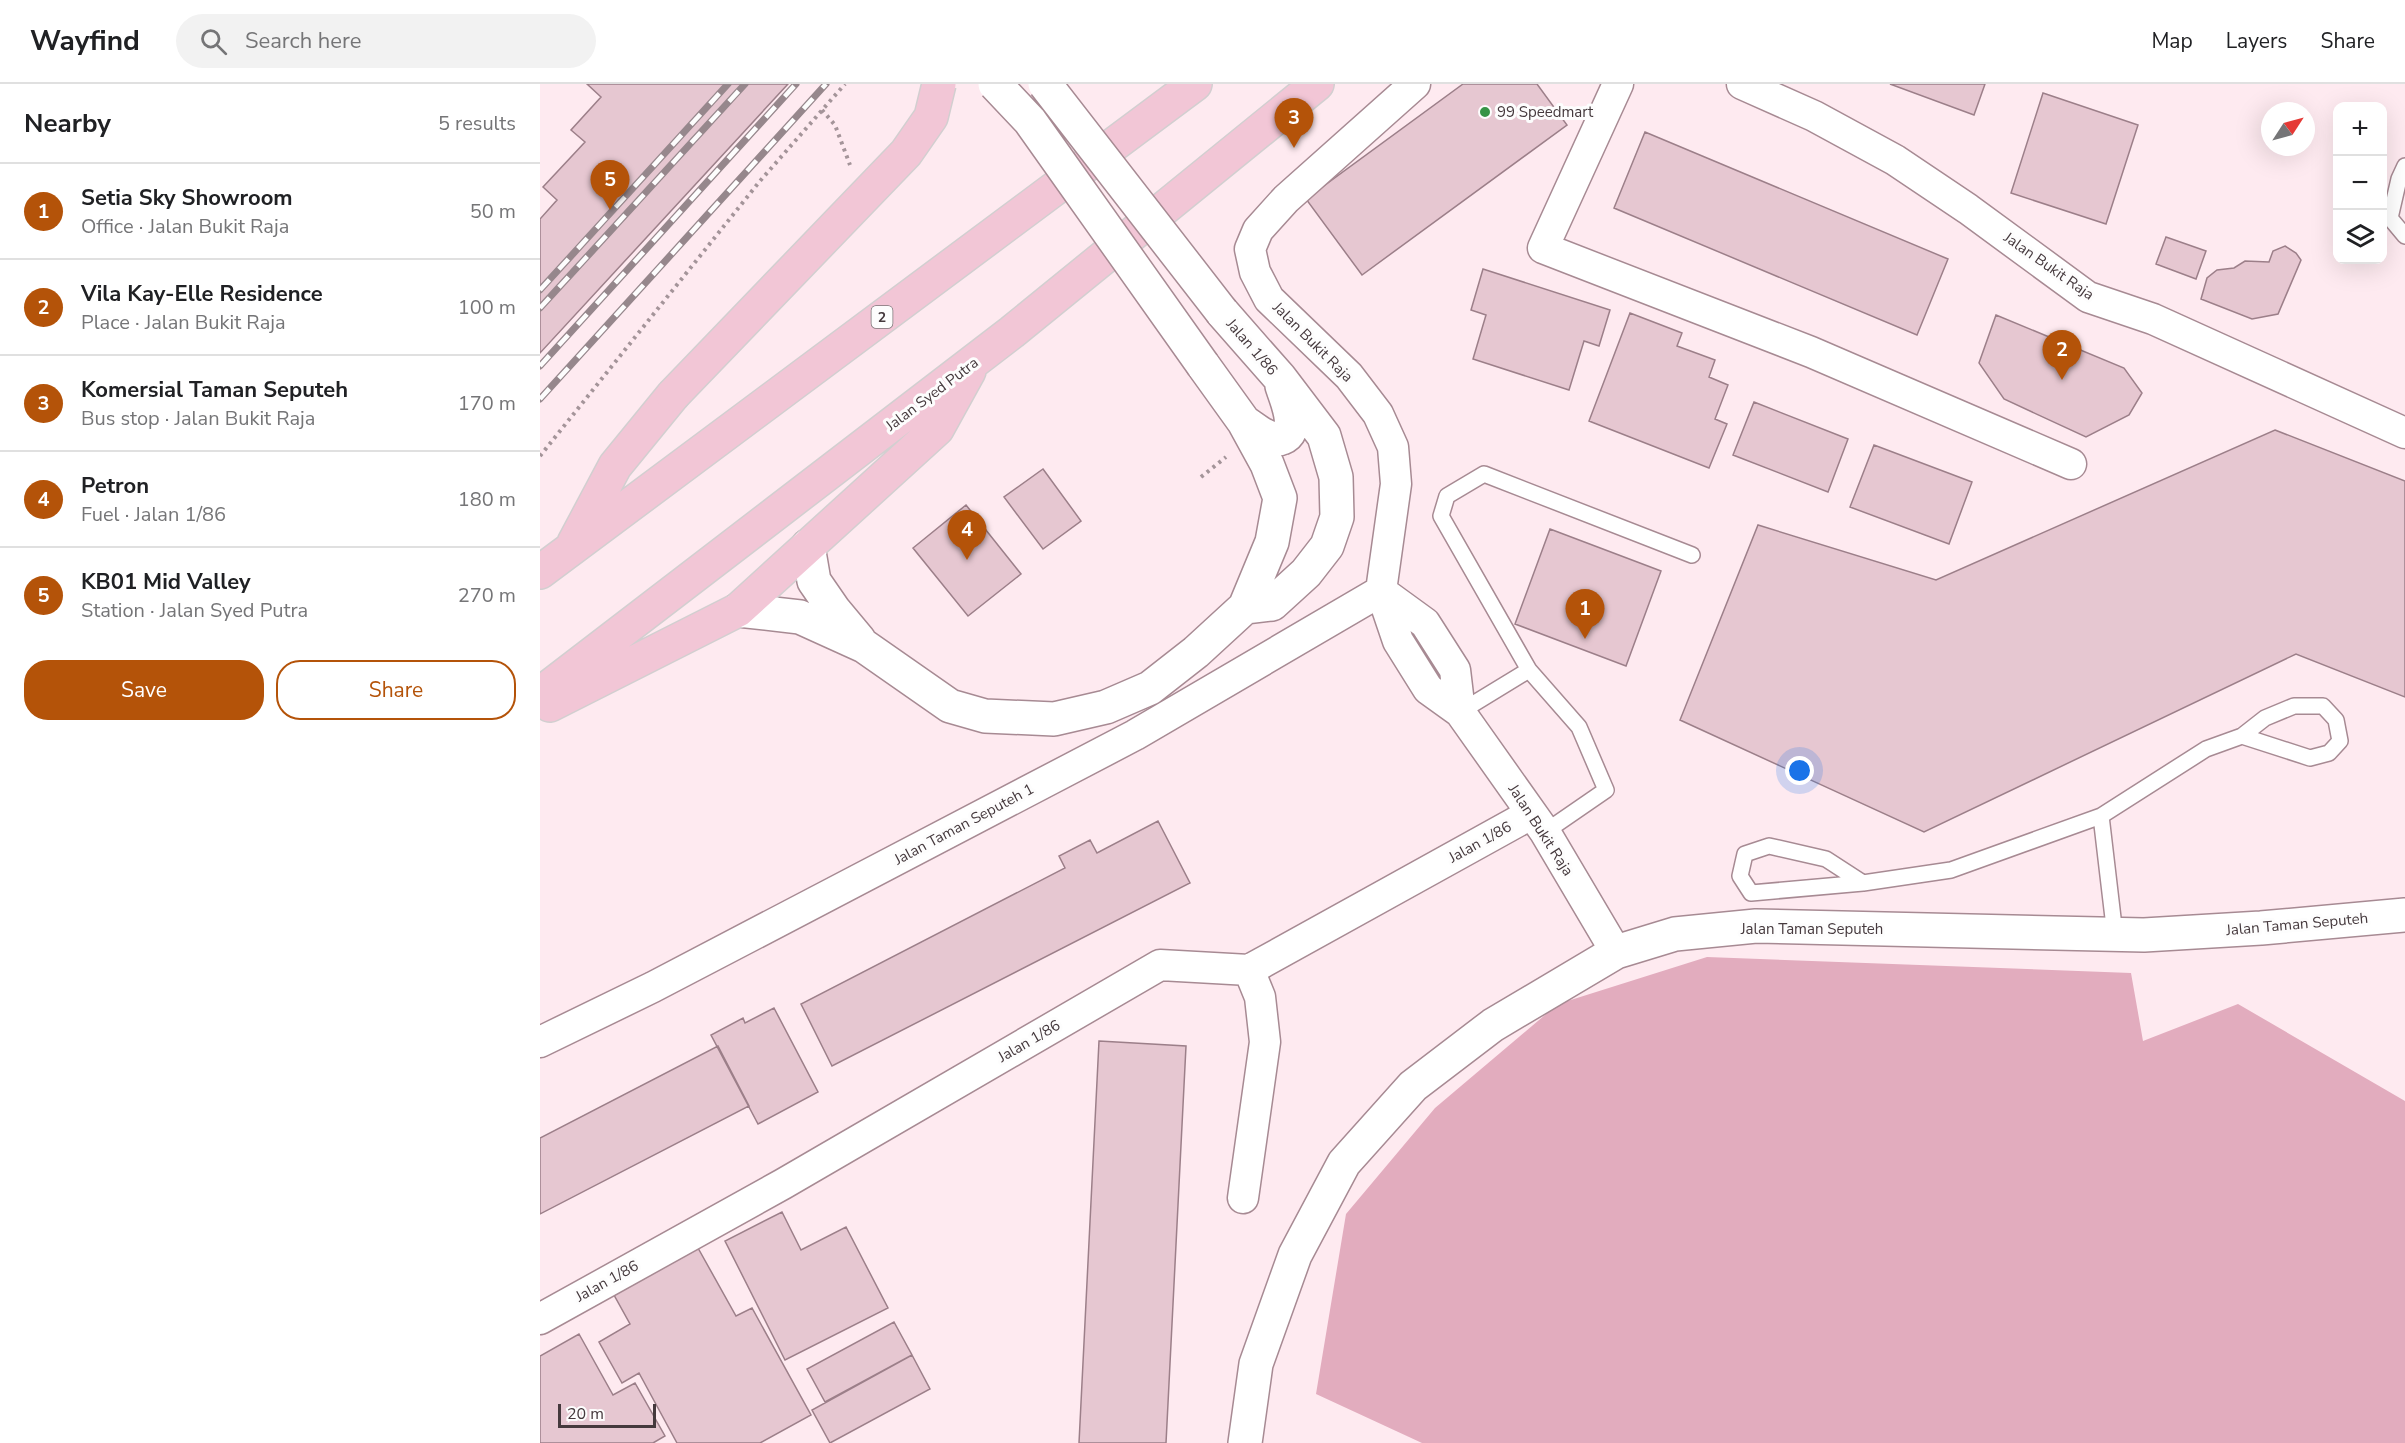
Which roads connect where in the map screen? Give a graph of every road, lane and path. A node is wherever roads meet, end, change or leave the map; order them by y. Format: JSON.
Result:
{"nodes":[{"id":1,"x":845,"y":84,"type":"edge"},
{"id":2,"x":939,"y":84,"type":"edge"},
{"id":3,"x":995,"y":84,"type":"edge"},
{"id":4,"x":1045,"y":84,"type":"edge"},
{"id":5,"x":1195,"y":84,"type":"edge"},
{"id":6,"x":1317,"y":84,"type":"edge"},
{"id":7,"x":1415,"y":84,"type":"edge"},
{"id":8,"x":1618,"y":84,"type":"edge"},
{"id":9,"x":1742,"y":84,"type":"edge"},
{"id":10,"x":2405,"y":166,"type":"edge"},
{"id":11,"x":2405,"y":236,"type":"edge"},
{"id":12,"x":974,"y":361,"type":"junction"},
{"id":13,"x":1280,"y":378,"type":"junction"},
{"id":14,"x":1244,"y":422,"type":"junction"},
{"id":15,"x":2405,"y":433,"type":"edge"},
{"id":16,"x":1232,"y":453,"type":"dead end"},
{"id":17,"x":540,"y":456,"type":"edge"},
{"id":18,"x":2071,"y":464,"type":"dead end"},
{"id":19,"x":1201,"y":477,"type":"dead end"},
{"id":20,"x":808,"y":546,"type":"junction"},
{"id":21,"x":570,"y":550,"type":"junction"},
{"id":22,"x":1692,"y":555,"type":"dead end"},
{"id":23,"x":540,"y":572,"type":"edge"},
{"id":24,"x":1381,"y":591,"type":"junction"},
{"id":25,"x":1245,"y":607,"type":"junction"},
{"id":26,"x":738,"y":609,"type":"junction"},
{"id":27,"x":864,"y":646,"type":"junction"},
{"id":28,"x":1529,"y":669,"type":"junction"},
{"id":29,"x":540,"y":694,"type":"edge"},
{"id":30,"x":540,"y":710,"type":"edge"},
{"id":31,"x":1460,"y":712,"type":"junction"},
{"id":32,"x":2241,"y":736,"type":"junction"},
{"id":33,"x":2101,"y":816,"type":"junction"},
{"id":34,"x":1538,"y":823,"type":"junction"},
{"id":35,"x":1863,"y":883,"type":"junction"},
{"id":36,"x":2405,"y":915,"type":"edge"},
{"id":37,"x":2115,"y":935,"type":"junction"},
{"id":38,"x":1616,"y":952,"type":"junction"},
{"id":39,"x":1249,"y":970,"type":"junction"},
{"id":40,"x":540,"y":1042,"type":"edge"},
{"id":41,"x":1243,"y":1198,"type":"dead end"},
{"id":42,"x":540,"y":1319,"type":"edge"},
{"id":43,"x":1245,"y":1443,"type":"edge"}],
"edges":[{"from":1,"to":17,"type":"path"},
{"from":2,"to":21,"type":"main road","bridge":true},
{"from":3,"to":14,"type":"street","bridge":true},
{"from":4,"to":13,"type":"street","name":"Jalan 1/86","bridge":true},
{"from":5,"to":21,"type":"main road","number":"2"},
{"from":6,"to":12,"type":"main road","name":"Jalan Syed Putra"},
{"from":7,"to":24,"type":"street","name":"Jalan Bukit Raja"},
{"from":8,"to":18,"type":"street"},
{"from":9,"to":15,"type":"street","name":"Jalan Bukit Raja"},
{"from":10,"to":11,"type":"lane"},
{"from":12,"to":20,"type":"main road"},
{"from":12,"to":29,"type":"main road","name":"Jalan Syed Putra"},
{"from":13,"to":14,"type":"street"},
{"from":13,"to":25,"type":"street","name":"Jalan 1/86"},
{"from":14,"to":25,"type":"street"},
{"from":16,"to":19,"type":"path"},
{"from":20,"to":26,"type":"main road"},
{"from":20,"to":27,"type":"street"},
{"from":21,"to":23,"type":"main road","number":"2"},
{"from":22,"to":28,"type":"lane"},
{"from":24,"to":31,"type":"street","name":"Jalan Bukit Raja"},
{"from":24,"to":40,"type":"street","name":"Jalan Taman Seputeh 1"},
{"from":25,"to":27,"type":"street"},
{"from":26,"to":27,"type":"street"},
{"from":26,"to":30,"type":"main road"},
{"from":28,"to":31,"type":"lane"},
{"from":28,"to":34,"type":"lane"},
{"from":31,"to":34,"type":"street","name":"Jalan Bukit Raja"},
{"from":32,"to":32,"type":"lane"},
{"from":32,"to":33,"type":"lane"},
{"from":33,"to":35,"type":"lane"},
{"from":33,"to":37,"type":"lane"},
{"from":34,"to":38,"type":"street","name":"Jalan Bukit Raja"},
{"from":34,"to":39,"type":"street","name":"Jalan 1/86"},
{"from":35,"to":35,"type":"lane"},
{"from":36,"to":37,"type":"street","name":"Jalan Taman Seputeh"},
{"from":37,"to":38,"type":"street","name":"Jalan Taman Seputeh"},
{"from":38,"to":43,"type":"street","name":"Jalan Taman Seputeh"},
{"from":39,"to":41,"type":"street"},
{"from":39,"to":42,"type":"street","name":"Jalan 1/86"}]}
